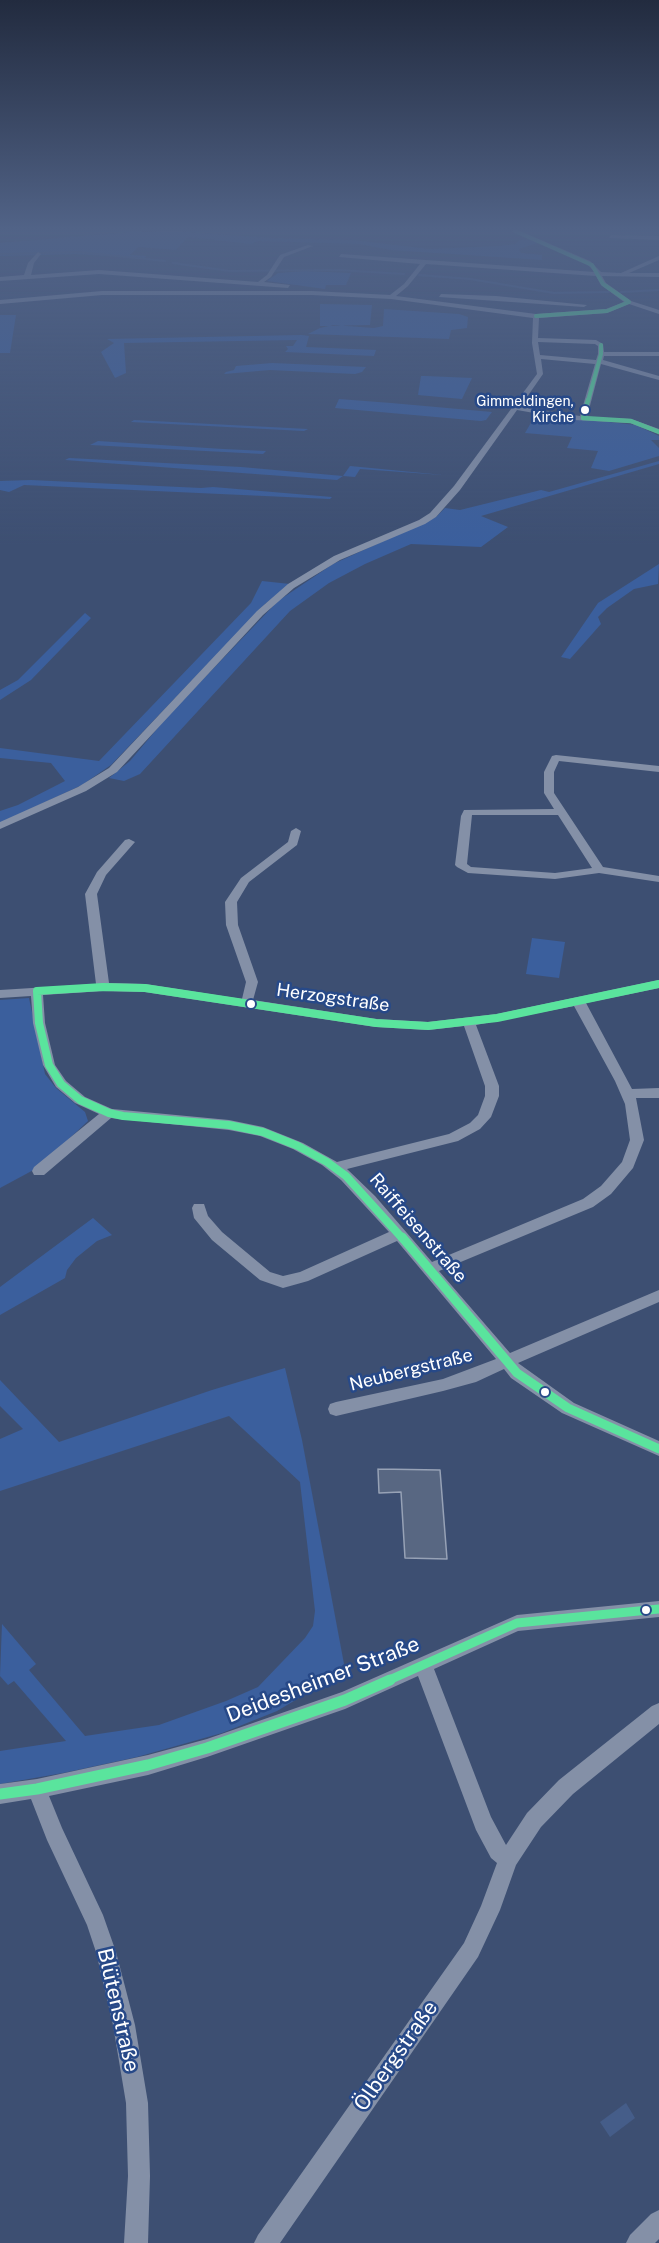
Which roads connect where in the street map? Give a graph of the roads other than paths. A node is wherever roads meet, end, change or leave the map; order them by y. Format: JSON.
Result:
{"nodes":[{"id":1,"x":536,"y":336,"type":"edge"},
{"id":2,"x":536,"y":340,"type":"junction"},
{"id":3,"x":659,"y":354,"type":"edge"},
{"id":4,"x":538,"y":357,"type":"junction"},
{"id":5,"x":600,"y":358,"type":"junction"},
{"id":6,"x":659,"y":378,"type":"edge"},
{"id":7,"x":518,"y":406,"type":"junction"},
{"id":8,"x":583,"y":418,"type":"junction"},
{"id":9,"x":659,"y":432,"type":"edge"},
{"id":10,"x":659,"y":769,"type":"edge"},
{"id":11,"x":561,"y":812,"type":"junction"},
{"id":12,"x":0,"y":826,"type":"edge"},
{"id":13,"x":296,"y":831,"type":"dead end"},
{"id":14,"x":129,"y":842,"type":"dead end"},
{"id":15,"x":599,"y":870,"type":"junction"},
{"id":16,"x":659,"y":879,"type":"edge"},
{"id":17,"x":659,"y":984,"type":"edge"},
{"id":18,"x":103,"y":987,"type":"junction"},
{"id":19,"x":37,"y":991,"type":"junction"},
{"id":20,"x":0,"y":994,"type":"edge"},
{"id":21,"x":578,"y":1001,"type":"junction"},
{"id":22,"x":246,"y":1003,"type":"junction"},
{"id":23,"x":469,"y":1023,"type":"junction"},
{"id":24,"x":659,"y":1093,"type":"edge"},
{"id":25,"x":628,"y":1094,"type":"junction"},
{"id":26,"x":109,"y":1113,"type":"junction"},
{"id":27,"x":337,"y":1168,"type":"junction"},
{"id":28,"x":39,"y":1172,"type":"dead end"},
{"id":29,"x":199,"y":1208,"type":"dead end"},
{"id":30,"x":399,"y":1234,"type":"junction"},
{"id":31,"x":430,"y":1269,"type":"junction"},
{"id":32,"x":659,"y":1296,"type":"edge"},
{"id":33,"x":507,"y":1363,"type":"junction"},
{"id":34,"x":336,"y":1409,"type":"dead end"},
{"id":35,"x":659,"y":1449,"type":"edge"},
{"id":36,"x":659,"y":1609,"type":"edge"},
{"id":37,"x":424,"y":1666,"type":"junction"},
{"id":38,"x":659,"y":1712,"type":"edge"},
{"id":39,"x":38,"y":1789,"type":"junction"},
{"id":40,"x":0,"y":1794,"type":"edge"},
{"id":41,"x":508,"y":1859,"type":"junction"},
{"id":42,"x":659,"y":2222,"type":"edge"},
{"id":43,"x":136,"y":2243,"type":"edge"},
{"id":44,"x":266,"y":2243,"type":"edge"},
{"id":45,"x":638,"y":2243,"type":"edge"}],
"edges":[{"from":1,"to":2,"type":"street"},
{"from":2,"to":4,"type":"street"},
{"from":2,"to":5,"type":"street"},
{"from":3,"to":5,"type":"street"},
{"from":4,"to":5,"type":"street"},
{"from":4,"to":7,"type":"street"},
{"from":5,"to":6,"type":"street"},
{"from":5,"to":8,"type":"street"},
{"from":7,"to":8,"type":"street"},
{"from":7,"to":12,"type":"street"},
{"from":8,"to":9,"type":"street"},
{"from":10,"to":11,"type":"street"},
{"from":11,"to":15,"type":"street"},
{"from":11,"to":15,"type":"street"},
{"from":13,"to":22,"type":"street"},
{"from":14,"to":18,"type":"street"},
{"from":15,"to":16,"type":"street"},
{"from":17,"to":21,"type":"street","name":"Herzogstraße"},
{"from":18,"to":19,"type":"street","name":"Herzogstraße"},
{"from":18,"to":22,"type":"street","name":"Herzogstraße"},
{"from":19,"to":20,"type":"street","name":"Herzogstraße"},
{"from":19,"to":26,"type":"street","name":"Raiffeisenstraße"},
{"from":21,"to":23,"type":"street","name":"Herzogstraße"},
{"from":21,"to":25,"type":"street"},
{"from":22,"to":23,"type":"street","name":"Herzogstraße"},
{"from":23,"to":27,"type":"street"},
{"from":24,"to":25,"type":"street"},
{"from":25,"to":31,"type":"street"},
{"from":26,"to":27,"type":"street","name":"Raiffeisenstraße"},
{"from":26,"to":28,"type":"street"},
{"from":27,"to":30,"type":"street","name":"Raiffeisenstraße"},
{"from":29,"to":30,"type":"street"},
{"from":30,"to":31,"type":"street","name":"Raiffeisenstraße"},
{"from":31,"to":33,"type":"street","name":"Raiffeisenstraße"},
{"from":32,"to":33,"type":"street","name":"Neubergstraße"},
{"from":33,"to":34,"type":"street","name":"Neubergstraße"},
{"from":33,"to":35,"type":"street","name":"Raiffeisenstraße"},
{"from":36,"to":37,"type":"street","name":"Deidesheimer Straße"},
{"from":37,"to":39,"type":"street","name":"Deidesheimer Straße"},
{"from":37,"to":41,"type":"street"},
{"from":38,"to":41,"type":"street","name":"Ölbergstraße"},
{"from":39,"to":40,"type":"street","name":"Deidesheimer Straße"},
{"from":39,"to":43,"type":"street","name":"Blütenstraße"},
{"from":41,"to":44,"type":"street","name":"Ölbergstraße"},
{"from":42,"to":45,"type":"street"}]}
